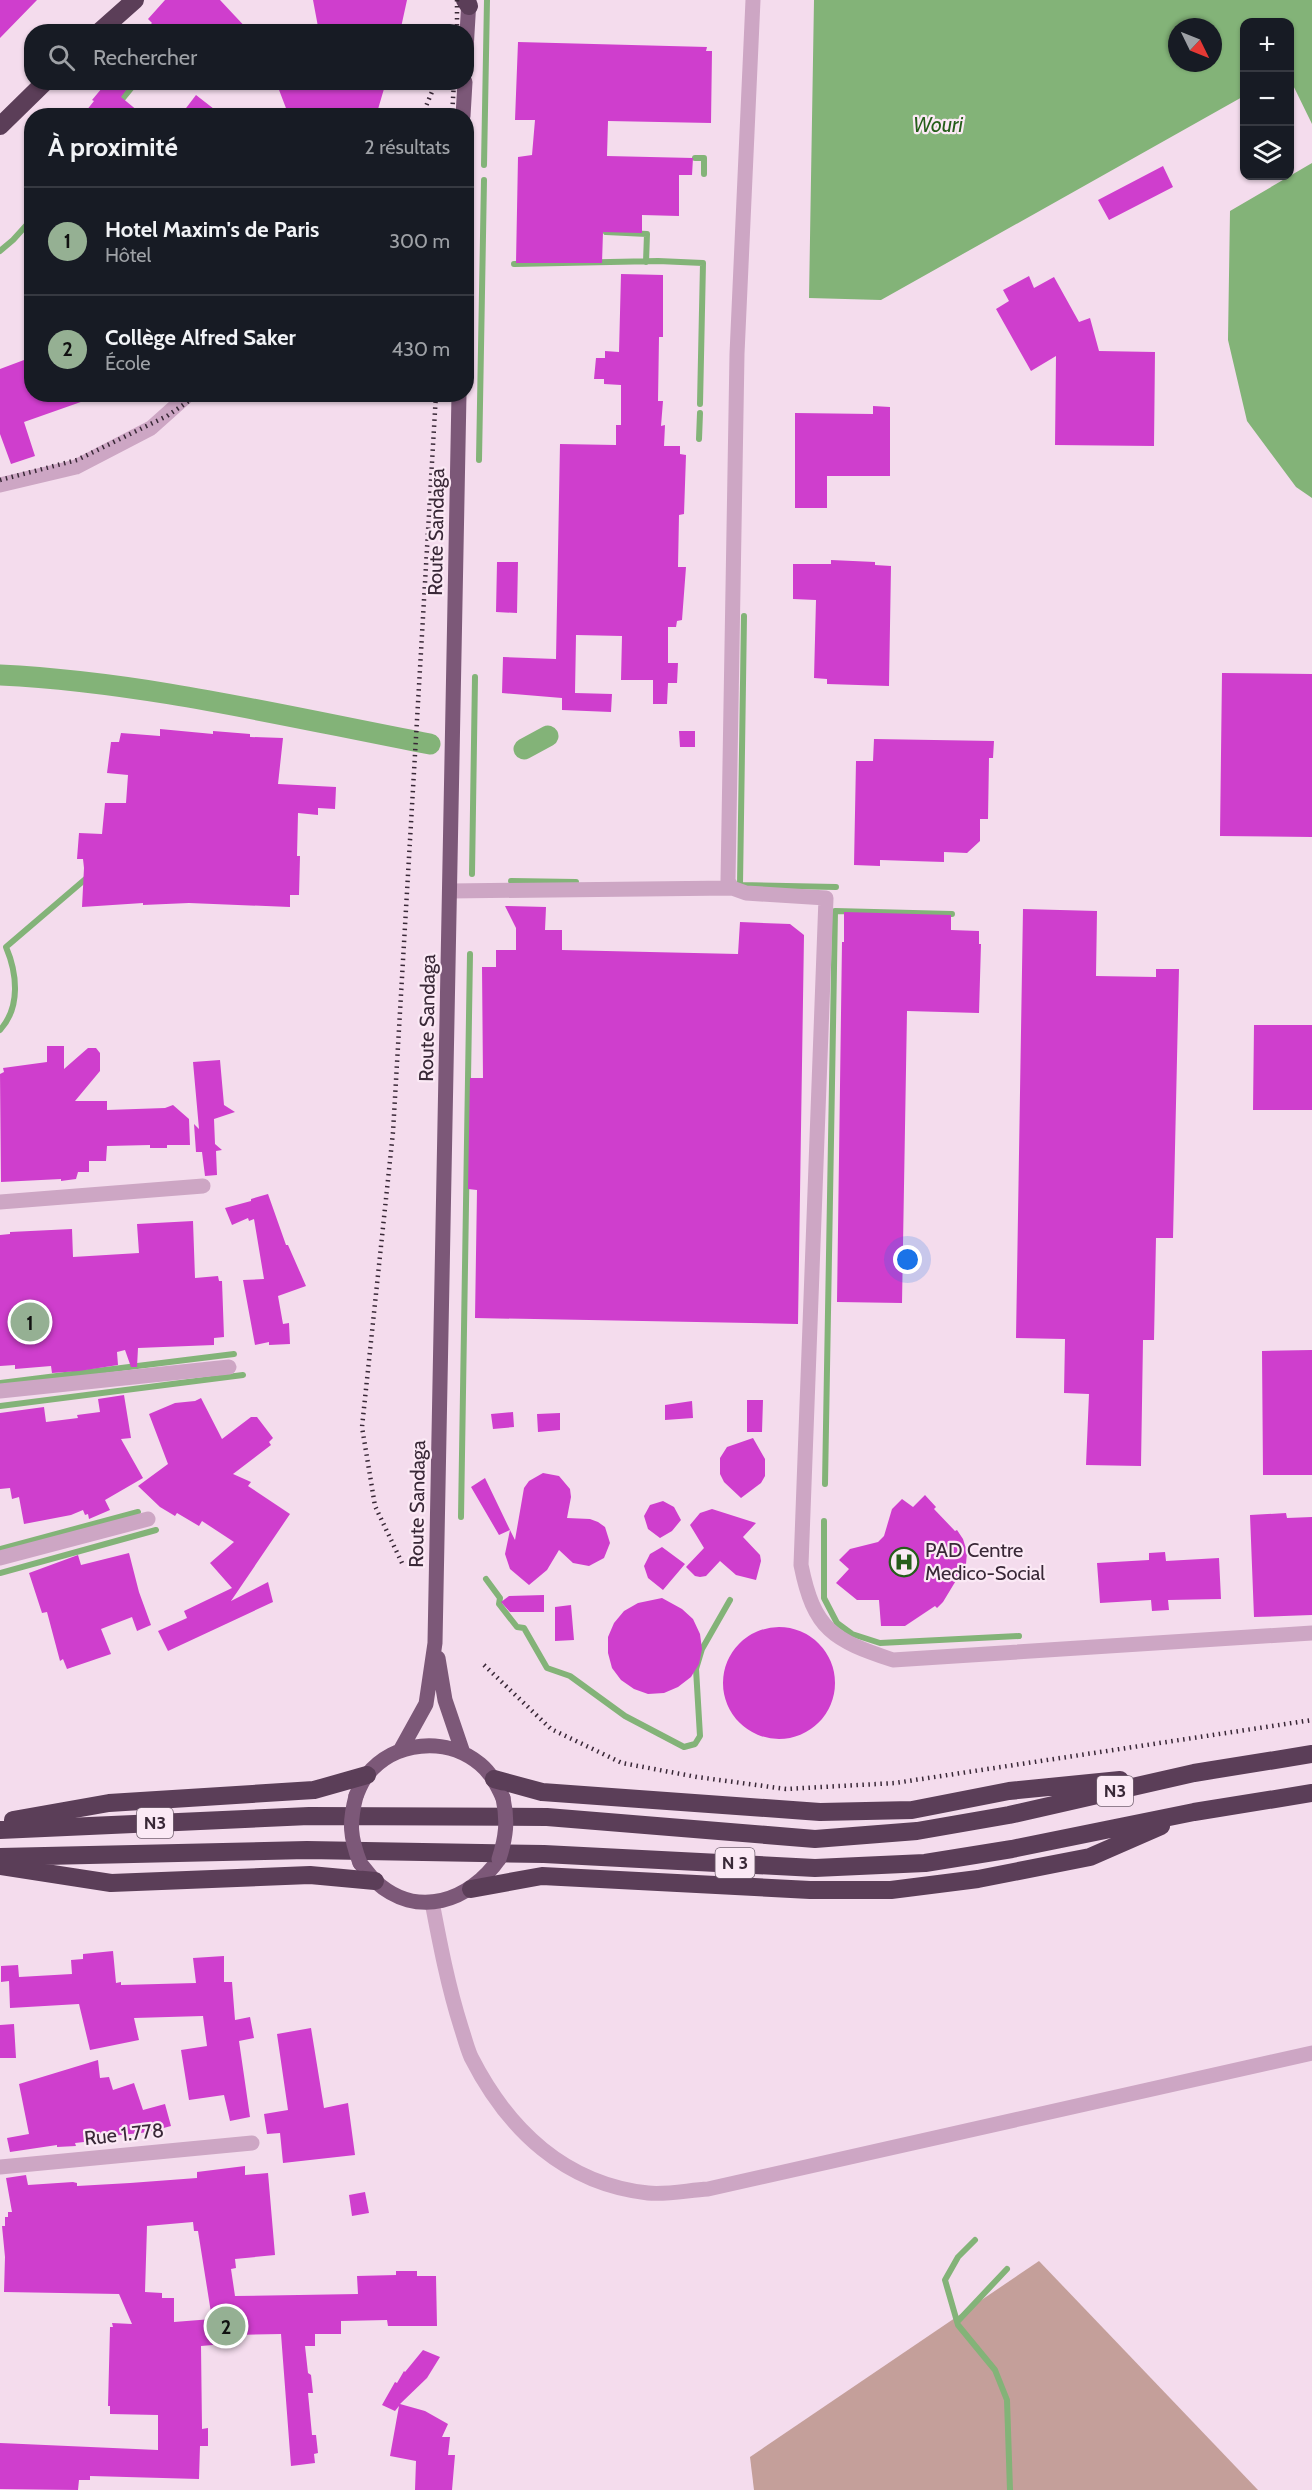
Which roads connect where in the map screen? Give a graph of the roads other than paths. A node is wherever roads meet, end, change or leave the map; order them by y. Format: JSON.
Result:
{"nodes":[{"id":1,"x":123,"y":0,"type":"edge"},
{"id":2,"x":135,"y":0,"type":"edge"},
{"id":3,"x":753,"y":0,"type":"edge"},
{"id":4,"x":468,"y":2,"type":"edge"},
{"id":5,"x":106,"y":24,"type":"edge"},
{"id":6,"x":107,"y":24,"type":"edge"},
{"id":7,"x":467,"y":24,"type":"edge"},
{"id":8,"x":37,"y":90,"type":"edge"},
{"id":9,"x":465,"y":90,"type":"edge"},
{"id":10,"x":463,"y":108,"type":"edge"},
{"id":11,"x":0,"y":126,"type":"edge"},
{"id":12,"x":180,"y":402,"type":"edge"},
{"id":13,"x":459,"y":402,"type":"edge"},
{"id":14,"x":0,"y":485,"type":"edge"},
{"id":15,"x":732,"y":888,"type":"junction"},
{"id":16,"x":450,"y":891,"type":"junction"},
{"id":17,"x":203,"y":1186,"type":"dead end"},
{"id":18,"x":0,"y":1202,"type":"edge"},
{"id":19,"x":229,"y":1367,"type":"dead end"},
{"id":20,"x":0,"y":1391,"type":"edge"},
{"id":21,"x":148,"y":1519,"type":"dead end"},
{"id":22,"x":0,"y":1558,"type":"edge"},
{"id":23,"x":1312,"y":1634,"type":"edge"},
{"id":24,"x":435,"y":1643,"type":"junction"},
{"id":25,"x":400,"y":1751,"type":"junction"},
{"id":26,"x":463,"y":1753,"type":"junction"},
{"id":27,"x":1312,"y":1754,"type":"edge"},
{"id":28,"x":1194,"y":1773,"type":"junction"},
{"id":29,"x":367,"y":1775,"type":"junction"},
{"id":30,"x":494,"y":1779,"type":"junction"},
{"id":31,"x":1312,"y":1793,"type":"edge"},
{"id":32,"x":1194,"y":1812,"type":"junction"},
{"id":33,"x":0,"y":1823,"type":"edge"},
{"id":34,"x":0,"y":1830,"type":"edge"},
{"id":35,"x":0,"y":1857,"type":"edge"},
{"id":36,"x":0,"y":1866,"type":"edge"},
{"id":37,"x":375,"y":1881,"type":"junction"},
{"id":38,"x":471,"y":1889,"type":"junction"},
{"id":39,"x":432,"y":1902,"type":"junction"},
{"id":40,"x":1312,"y":2054,"type":"edge"},
{"id":41,"x":252,"y":2143,"type":"dead end"},
{"id":42,"x":0,"y":2167,"type":"edge"}],
"edges":[{"from":1,"to":5,"type":"highway"},
{"from":2,"to":6,"type":"highway"},
{"from":3,"to":15,"type":"street"},
{"from":4,"to":7,"type":"main road"},
{"from":8,"to":11,"type":"highway"},
{"from":9,"to":10,"type":"main road"},
{"from":12,"to":14,"type":"street"},
{"from":13,"to":16,"type":"main road","name":"Route Sandaga"},
{"from":15,"to":16,"type":"street"},
{"from":15,"to":23,"type":"street"},
{"from":16,"to":24,"type":"main road","name":"Route Sandaga"},
{"from":17,"to":18,"type":"street"},
{"from":19,"to":20,"type":"street"},
{"from":21,"to":22,"type":"street"},
{"from":24,"to":25,"type":"main road"},
{"from":24,"to":26,"type":"main road"},
{"from":25,"to":26,"type":"main road"},
{"from":25,"to":29,"type":"main road"},
{"from":26,"to":30,"type":"main road"},
{"from":27,"to":28,"type":"highway","number":"N3"},
{"from":28,"to":30,"type":"highway"},
{"from":28,"to":34,"type":"highway","number":"N3"},
{"from":29,"to":33,"type":"highway"},
{"from":29,"to":37,"type":"main road","bridge":true},
{"from":30,"to":38,"type":"main road","bridge":true},
{"from":31,"to":32,"type":"highway","number":"N 3"},
{"from":32,"to":35,"type":"highway","number":"N 3"},
{"from":32,"to":38,"type":"highway"},
{"from":36,"to":37,"type":"highway"},
{"from":37,"to":39,"type":"main road"},
{"from":38,"to":39,"type":"main road"},
{"from":39,"to":40,"type":"street"},
{"from":41,"to":42,"type":"street","name":"Rue 1.778"}]}
